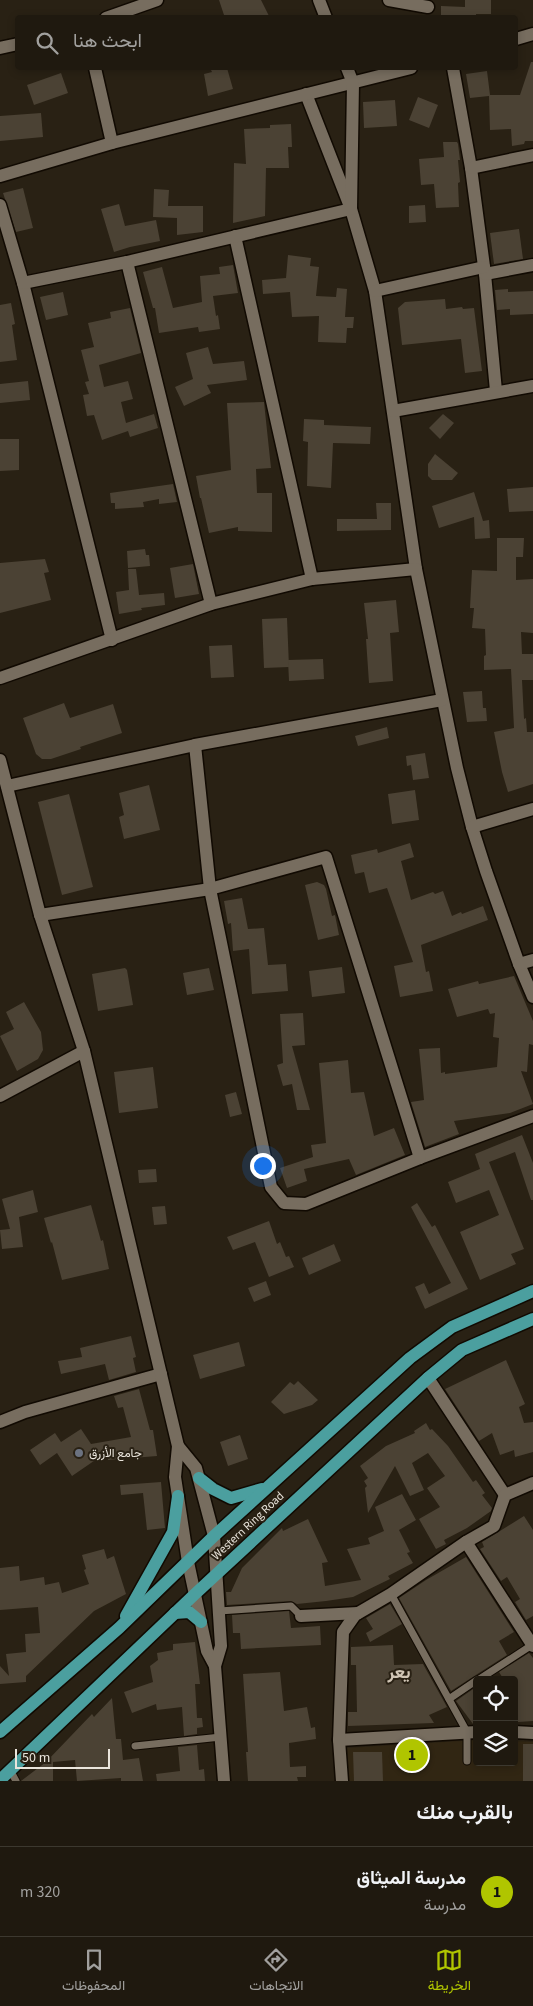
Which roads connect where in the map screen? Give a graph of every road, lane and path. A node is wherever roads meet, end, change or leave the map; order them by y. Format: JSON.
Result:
{"nodes":[{"id":1,"x":157,"y":0,"type":"edge"},
{"id":2,"x":319,"y":0,"type":"edge"},
{"id":3,"x":389,"y":0,"type":"edge"},
{"id":4,"x":428,"y":8,"type":"dead end"},
{"id":5,"x":114,"y":15,"type":"edge"},
{"id":6,"x":325,"y":15,"type":"edge"},
{"id":7,"x":533,"y":34,"type":"edge"},
{"id":8,"x":518,"y":38,"type":"edge"},
{"id":9,"x":15,"y":45,"type":"edge"},
{"id":10,"x":0,"y":48,"type":"edge"},
{"id":11,"x":95,"y":70,"type":"edge"},
{"id":12,"x":348,"y":70,"type":"edge"},
{"id":13,"x":402,"y":70,"type":"edge"},
{"id":14,"x":453,"y":70,"type":"edge"},
{"id":15,"x":353,"y":83,"type":"junction"},
{"id":16,"x":306,"y":94,"type":"junction"},
{"id":17,"x":112,"y":143,"type":"junction"},
{"id":18,"x":533,"y":155,"type":"edge"},
{"id":19,"x":471,"y":168,"type":"junction"},
{"id":20,"x":0,"y":176,"type":"edge"},
{"id":21,"x":0,"y":205,"type":"edge"},
{"id":22,"x":351,"y":209,"type":"junction"},
{"id":23,"x":235,"y":236,"type":"junction"},
{"id":24,"x":127,"y":262,"type":"junction"},
{"id":25,"x":533,"y":265,"type":"edge"},
{"id":26,"x":484,"y":271,"type":"junction"},
{"id":27,"x":24,"y":283,"type":"junction"},
{"id":28,"x":375,"y":291,"type":"junction"},
{"id":29,"x":533,"y":386,"type":"edge"},
{"id":30,"x":496,"y":391,"type":"junction"},
{"id":31,"x":392,"y":411,"type":"junction"},
{"id":32,"x":416,"y":569,"type":"junction"},
{"id":33,"x":312,"y":579,"type":"junction"},
{"id":34,"x":211,"y":604,"type":"junction"},
{"id":35,"x":112,"y":640,"type":"junction"},
{"id":36,"x":0,"y":678,"type":"edge"},
{"id":37,"x":442,"y":700,"type":"junction"},
{"id":38,"x":195,"y":745,"type":"junction"},
{"id":39,"x":0,"y":760,"type":"edge"},
{"id":40,"x":7,"y":786,"type":"junction"},
{"id":41,"x":533,"y":809,"type":"edge"},
{"id":42,"x":472,"y":827,"type":"junction"},
{"id":43,"x":210,"y":889,"type":"junction"},
{"id":44,"x":40,"y":914,"type":"junction"},
{"id":45,"x":533,"y":960,"type":"edge"},
{"id":46,"x":519,"y":964,"type":"junction"},
{"id":47,"x":533,"y":997,"type":"edge"},
{"id":48,"x":84,"y":1051,"type":"junction"},
{"id":49,"x":0,"y":1096,"type":"edge"},
{"id":50,"x":533,"y":1116,"type":"edge"},
{"id":51,"x":420,"y":1158,"type":"junction"},
{"id":52,"x":533,"y":1291,"type":"edge"},
{"id":53,"x":533,"y":1319,"type":"edge"},
{"id":54,"x":161,"y":1374,"type":"junction"},
{"id":55,"x":428,"y":1378,"type":"junction"},
{"id":56,"x":0,"y":1422,"type":"edge"},
{"id":57,"x":178,"y":1446,"type":"junction"},
{"id":58,"x":199,"y":1478,"type":"junction"},
{"id":59,"x":533,"y":1483,"type":"edge"},
{"id":60,"x":267,"y":1488,"type":"junction"},
{"id":61,"x":505,"y":1495,"type":"junction"},
{"id":62,"x":178,"y":1496,"type":"junction"},
{"id":63,"x":214,"y":1536,"type":"junction"},
{"id":64,"x":466,"y":1542,"type":"junction"},
{"id":65,"x":188,"y":1562,"type":"junction"},
{"id":66,"x":217,"y":1574,"type":"junction"},
{"id":67,"x":195,"y":1594,"type":"junction"},
{"id":68,"x":391,"y":1594,"type":"junction"},
{"id":69,"x":219,"y":1612,"type":"junction"},
{"id":70,"x":175,"y":1613,"type":"junction"},
{"id":71,"x":358,"y":1613,"type":"junction"},
{"id":72,"x":301,"y":1616,"type":"joint"},
{"id":73,"x":201,"y":1622,"type":"junction"},
{"id":74,"x":119,"y":1628,"type":"junction"},
{"id":75,"x":533,"y":1646,"type":"edge"},
{"id":76,"x":215,"y":1666,"type":"junction"},
{"id":77,"x":484,"y":1676,"type":"edge"},
{"id":78,"x":473,"y":1683,"type":"edge"},
{"id":79,"x":449,"y":1699,"type":"junction"},
{"id":80,"x":0,"y":1732,"type":"edge"},
{"id":81,"x":472,"y":1732,"type":"edge"},
{"id":82,"x":518,"y":1732,"type":"edge"},
{"id":83,"x":533,"y":1733,"type":"edge"},
{"id":84,"x":221,"y":1737,"type":"junction"},
{"id":85,"x":339,"y":1740,"type":"junction"},
{"id":86,"x":135,"y":1746,"type":"dead end"},
{"id":87,"x":468,"y":1761,"type":"dead end"},
{"id":88,"x":13,"y":1776,"type":"edge"},
{"id":89,"x":0,"y":1780,"type":"edge"},
{"id":90,"x":224,"y":1781,"type":"edge"},
{"id":91,"x":342,"y":1781,"type":"edge"}],
"edges":[{"from":1,"to":5,"type":"street"},
{"from":2,"to":6,"type":"street"},
{"from":3,"to":4,"type":"street"},
{"from":7,"to":8,"type":"street"},
{"from":9,"to":10,"type":"street"},
{"from":11,"to":17,"type":"street"},
{"from":12,"to":15,"type":"street"},
{"from":13,"to":15,"type":"street"},
{"from":14,"to":19,"type":"street"},
{"from":15,"to":16,"type":"street"},
{"from":15,"to":22,"type":"street"},
{"from":16,"to":17,"type":"street"},
{"from":16,"to":22,"type":"street"},
{"from":17,"to":20,"type":"street"},
{"from":18,"to":19,"type":"street"},
{"from":19,"to":26,"type":"street"},
{"from":21,"to":27,"type":"street"},
{"from":22,"to":23,"type":"street"},
{"from":22,"to":28,"type":"street"},
{"from":23,"to":24,"type":"street"},
{"from":23,"to":33,"type":"street"},
{"from":24,"to":27,"type":"street"},
{"from":24,"to":34,"type":"street"},
{"from":25,"to":26,"type":"street"},
{"from":26,"to":28,"type":"street"},
{"from":26,"to":30,"type":"street"},
{"from":27,"to":35,"type":"street"},
{"from":28,"to":31,"type":"street"},
{"from":29,"to":30,"type":"street"},
{"from":30,"to":31,"type":"street"},
{"from":31,"to":32,"type":"street"},
{"from":32,"to":33,"type":"street"},
{"from":32,"to":37,"type":"street"},
{"from":33,"to":34,"type":"street"},
{"from":34,"to":35,"type":"street"},
{"from":35,"to":36,"type":"street"},
{"from":37,"to":38,"type":"street"},
{"from":37,"to":42,"type":"street"},
{"from":38,"to":40,"type":"street"},
{"from":38,"to":43,"type":"street"},
{"from":39,"to":40,"type":"street"},
{"from":40,"to":44,"type":"street"},
{"from":41,"to":42,"type":"street"},
{"from":42,"to":46,"type":"street"},
{"from":43,"to":44,"type":"street"},
{"from":43,"to":51,"type":"street"},
{"from":43,"to":51,"type":"street"},
{"from":44,"to":48,"type":"street"},
{"from":45,"to":46,"type":"street"},
{"from":46,"to":47,"type":"street"},
{"from":48,"to":49,"type":"street"},
{"from":48,"to":54,"type":"street"},
{"from":50,"to":51,"type":"street"},
{"from":52,"to":60,"type":"main road","name":"Western Ring Road"},
{"from":53,"to":55,"type":"main road","name":"Western Ring Road"},
{"from":54,"to":56,"type":"street"},
{"from":54,"to":57,"type":"street"},
{"from":55,"to":61,"type":"street"},
{"from":55,"to":66,"type":"main road","name":"Western Ring Road"},
{"from":57,"to":58,"type":"street"},
{"from":57,"to":62,"type":"street"},
{"from":58,"to":60,"type":"main road"},
{"from":58,"to":63,"type":"street"},
{"from":59,"to":61,"type":"street"},
{"from":60,"to":63,"type":"main road","name":"Western Ring Road"},
{"from":61,"to":64,"type":"street"},
{"from":62,"to":65,"type":"street"},
{"from":62,"to":74,"type":"main road"},
{"from":63,"to":65,"type":"main road","name":"Western Ring Road"},
{"from":63,"to":66,"type":"street"},
{"from":64,"to":68,"type":"street"},
{"from":64,"to":75,"type":"street"},
{"from":65,"to":67,"type":"street"},
{"from":65,"to":74,"type":"main road","name":"Western Ring Road"},
{"from":66,"to":67,"type":"main road","name":"Western Ring Road"},
{"from":66,"to":69,"type":"street"},
{"from":67,"to":70,"type":"main road","name":"Western Ring Road"},
{"from":67,"to":73,"type":"street"},
{"from":68,"to":71,"type":"street"},
{"from":68,"to":79,"type":"lane"},
{"from":69,"to":72,"type":"lane"},
{"from":69,"to":76,"type":"street"},
{"from":70,"to":73,"type":"main road"},
{"from":70,"to":88,"type":"main road","name":"Western Ring Road"},
{"from":71,"to":72,"type":"street"},
{"from":71,"to":85,"type":"street"},
{"from":73,"to":76,"type":"street"},
{"from":74,"to":80,"type":"main road","name":"Western Ring Road"},
{"from":75,"to":77,"type":"lane"},
{"from":76,"to":84,"type":"street"},
{"from":78,"to":79,"type":"lane"},
{"from":79,"to":81,"type":"lane"},
{"from":81,"to":85,"type":"street"},
{"from":81,"to":87,"type":"lane"},
{"from":82,"to":83,"type":"street"},
{"from":84,"to":86,"type":"lane"},
{"from":84,"to":90,"type":"street"},
{"from":85,"to":91,"type":"street"},
{"from":88,"to":89,"type":"main road","name":"Western Ring Road"}]}
